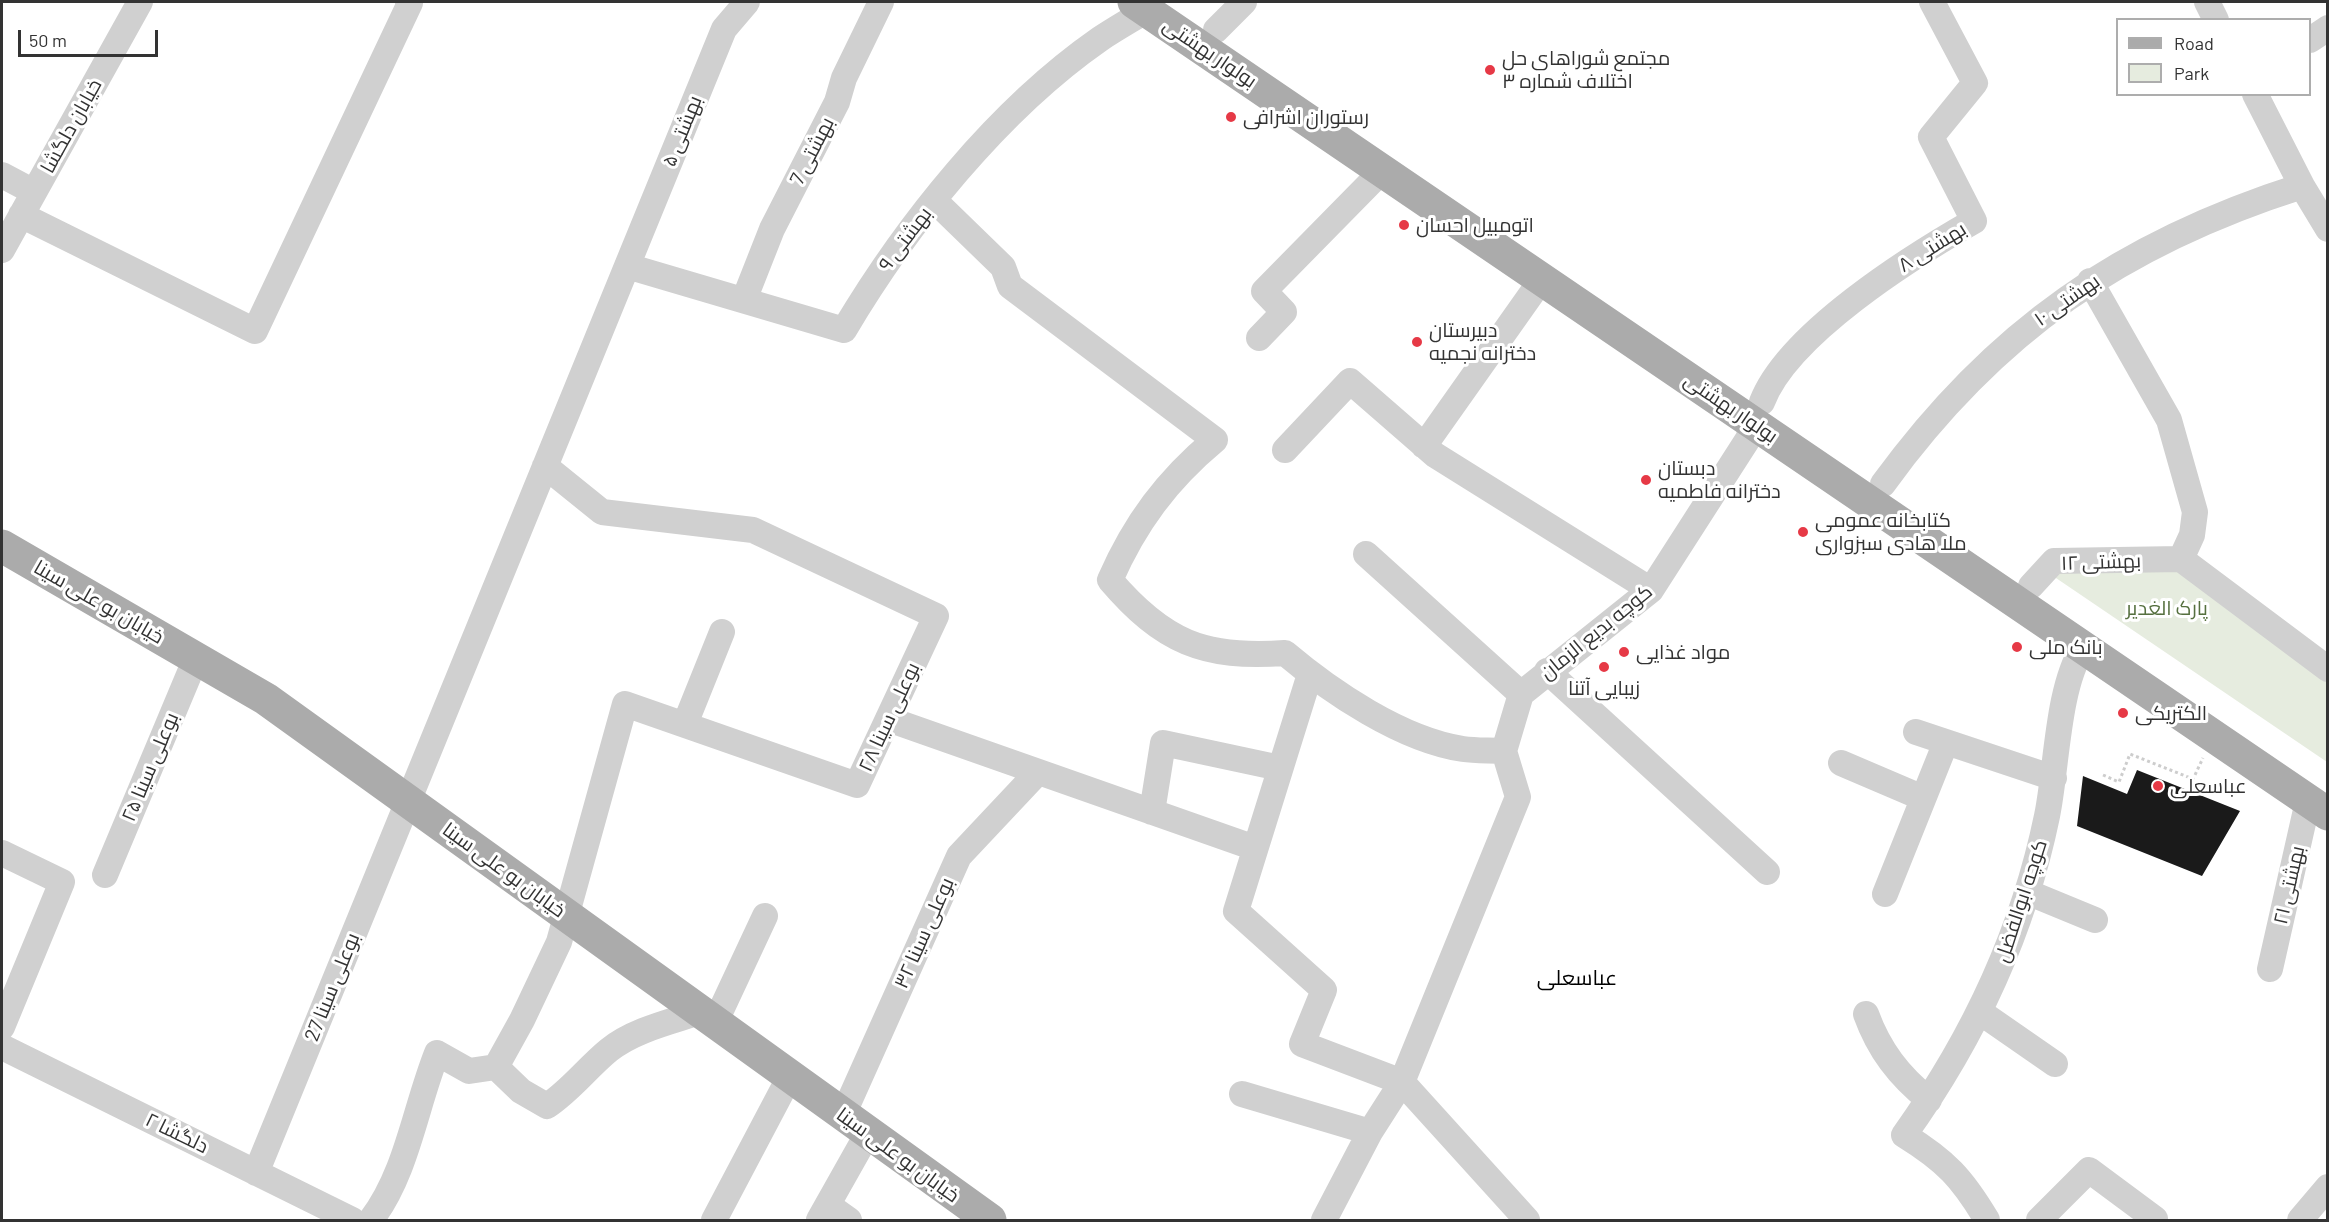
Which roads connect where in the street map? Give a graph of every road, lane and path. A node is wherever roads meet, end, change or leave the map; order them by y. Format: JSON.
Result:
{"nodes":[{"id":1,"x":140,"y":2,"type":"edge"},
{"id":2,"x":408,"y":2,"type":"edge"},
{"id":3,"x":881,"y":2,"type":"edge"},
{"id":4,"x":1244,"y":2,"type":"edge"},
{"id":5,"x":1932,"y":2,"type":"edge"},
{"id":6,"x":2207,"y":2,"type":"edge"},
{"id":7,"x":1151,"y":4,"type":"edge"},
{"id":8,"x":735,"y":5,"type":"edge"},
{"id":9,"x":2215,"y":18,"type":"edge"},
{"id":10,"x":2328,"y":28,"type":"edge"},
{"id":11,"x":1216,"y":30,"type":"junction"},
{"id":12,"x":2311,"y":39,"type":"edge"},
{"id":13,"x":2256,"y":96,"type":"edge"},
{"id":14,"x":1382,"y":171,"type":"junction"},
{"id":15,"x":2,"y":175,"type":"edge"},
{"id":16,"x":2302,"y":186,"type":"junction"},
{"id":17,"x":34,"y":192,"type":"junction"},
{"id":18,"x":934,"y":200,"type":"junction"},
{"id":19,"x":21,"y":215,"type":"junction"},
{"id":20,"x":2328,"y":229,"type":"edge"},
{"id":21,"x":2,"y":250,"type":"edge"},
{"id":22,"x":627,"y":266,"type":"junction"},
{"id":23,"x":1542,"y":279,"type":"junction"},
{"id":24,"x":2090,"y":281,"type":"junction"},
{"id":25,"x":744,"y":300,"type":"junction"},
{"id":26,"x":1259,"y":338,"type":"dead end"},
{"id":27,"x":1758,"y":413,"type":"junction"},
{"id":28,"x":1424,"y":446,"type":"junction"},
{"id":29,"x":1285,"y":450,"type":"dead end"},
{"id":30,"x":545,"y":466,"type":"junction"},
{"id":31,"x":1883,"y":484,"type":"junction"},
{"id":32,"x":2,"y":546,"type":"edge"},
{"id":33,"x":1366,"y":554,"type":"dead end"},
{"id":34,"x":2181,"y":559,"type":"junction"},
{"id":35,"x":2031,"y":586,"type":"junction"},
{"id":36,"x":1651,"y":590,"type":"junction"},
{"id":37,"x":722,"y":632,"type":"dead end"},
{"id":38,"x":2083,"y":648,"type":"junction"},
{"id":39,"x":196,"y":658,"type":"junction"},
{"id":40,"x":2328,"y":669,"type":"edge"},
{"id":41,"x":1547,"y":672,"type":"junction"},
{"id":42,"x":1310,"y":674,"type":"junction"},
{"id":43,"x":1521,"y":694,"type":"junction"},
{"id":44,"x":888,"y":719,"type":"junction"},
{"id":45,"x":685,"y":724,"type":"junction"},
{"id":46,"x":1916,"y":732,"type":"dead end"},
{"id":47,"x":1946,"y":742,"type":"junction"},
{"id":48,"x":1504,"y":751,"type":"junction"},
{"id":49,"x":2206,"y":751,"type":"dead end"},
{"id":50,"x":1841,"y":763,"type":"dead end"},
{"id":51,"x":1280,"y":768,"type":"junction"},
{"id":52,"x":1038,"y":772,"type":"junction"},
{"id":53,"x":2103,"y":775,"type":"dead end"},
{"id":54,"x":2054,"y":778,"type":"junction"},
{"id":55,"x":1923,"y":798,"type":"junction"},
{"id":56,"x":408,"y":801,"type":"junction"},
{"id":57,"x":2321,"y":801,"type":"edge"},
{"id":58,"x":1152,"y":812,"type":"junction"},
{"id":59,"x":1255,"y":848,"type":"junction"},
{"id":60,"x":2,"y":853,"type":"edge"},
{"id":61,"x":1767,"y":872,"type":"dead end"},
{"id":62,"x":105,"y":875,"type":"dead end"},
{"id":63,"x":2027,"y":892,"type":"junction"},
{"id":64,"x":1885,"y":894,"type":"dead end"},
{"id":65,"x":565,"y":914,"type":"junction"},
{"id":66,"x":765,"y":916,"type":"dead end"},
{"id":67,"x":2095,"y":920,"type":"dead end"},
{"id":68,"x":2270,"y":969,"type":"dead end"},
{"id":69,"x":1980,"y":1012,"type":"junction"},
{"id":70,"x":1866,"y":1014,"type":"dead end"},
{"id":71,"x":708,"y":1017,"type":"junction"},
{"id":72,"x":2,"y":1027,"type":"edge"},
{"id":73,"x":2,"y":1047,"type":"edge"},
{"id":74,"x":2055,"y":1064,"type":"dead end"},
{"id":75,"x":496,"y":1067,"type":"junction"},
{"id":76,"x":790,"y":1076,"type":"junction"},
{"id":77,"x":1402,"y":1082,"type":"junction"},
{"id":78,"x":1242,"y":1094,"type":"dead end"},
{"id":79,"x":1929,"y":1100,"type":"junction"},
{"id":80,"x":856,"y":1124,"type":"junction"},
{"id":81,"x":1370,"y":1132,"type":"junction"},
{"id":82,"x":256,"y":1173,"type":"junction"},
{"id":83,"x":2328,"y":1187,"type":"edge"},
{"id":84,"x":823,"y":1213,"type":"edge"},
{"id":85,"x":2155,"y":1220,"type":"edge"},
{"id":86,"x":352,"y":1221,"type":"edge"},
{"id":87,"x":371,"y":1221,"type":"edge"},
{"id":88,"x":714,"y":1221,"type":"edge"},
{"id":89,"x":849,"y":1221,"type":"edge"},
{"id":90,"x":990,"y":1221,"type":"edge"},
{"id":91,"x":1324,"y":1221,"type":"edge"},
{"id":92,"x":1527,"y":1221,"type":"edge"},
{"id":93,"x":1987,"y":1221,"type":"edge"},
{"id":94,"x":2039,"y":1221,"type":"edge"},
{"id":95,"x":2300,"y":1221,"type":"edge"}],
"edges":[{"from":1,"to":17,"type":"street","name":"خیابان دلگشا"},
{"from":2,"to":19,"type":"street"},
{"from":3,"to":25,"type":"street","name":"بهشتی 7"},
{"from":4,"to":11,"type":"street"},
{"from":5,"to":27,"type":"street","name":"بهشتی ۸"},
{"from":6,"to":9,"type":"street"},
{"from":7,"to":11,"type":"main road","name":"بولوار بهشتی"},
{"from":7,"to":14,"type":"main road","name":"بولوار بهشتی"},
{"from":7,"to":18,"type":"street","name":"بهشتی ۹"},
{"from":8,"to":22,"type":"street","name":"بهشتی ۵"},
{"from":10,"to":12,"type":"street"},
{"from":11,"to":27,"type":"main road","name":"بولوار بهشتی"},
{"from":13,"to":16,"type":"street"},
{"from":14,"to":23,"type":"main road","name":"بولوار بهشتی"},
{"from":14,"to":26,"type":"street"},
{"from":15,"to":17,"type":"street"},
{"from":16,"to":20,"type":"street"},
{"from":16,"to":24,"type":"street","name":"بهشتی ۱۰"},
{"from":17,"to":19,"type":"street","name":"خیابان دلگشا"},
{"from":18,"to":25,"type":"street","name":"بهشتی ۹"},
{"from":18,"to":42,"type":"street"},
{"from":19,"to":21,"type":"street","name":"خیابان دلگشا"},
{"from":22,"to":25,"type":"street","name":"بهشتی ۹"},
{"from":22,"to":30,"type":"street","name":"بهشتی ۵"},
{"from":23,"to":27,"type":"main road","name":"بولوار بهشتی"},
{"from":23,"to":28,"type":"street"},
{"from":24,"to":31,"type":"street","name":"بهشتی ۱۰"},
{"from":24,"to":34,"type":"street"},
{"from":27,"to":31,"type":"main road","name":"بولوار بهشتی"},
{"from":27,"to":36,"type":"street","name":"کوچه بدیع الزمان"},
{"from":27,"to":38,"type":"main road","name":"بولوار بهشتی"},
{"from":28,"to":29,"type":"street"},
{"from":28,"to":36,"type":"street"},
{"from":30,"to":44,"type":"street","name":"بوعلی سینا ۲۸"},
{"from":30,"to":56,"type":"street","name":"بوعلی سینا 27"},
{"from":31,"to":35,"type":"main road","name":"بولوار بهشتی"},
{"from":32,"to":39,"type":"main road","name":"خیابان بو علی سینا"},
{"from":33,"to":43,"type":"street"},
{"from":34,"to":35,"type":"street","name":"بهشتی ۱۲"},
{"from":34,"to":40,"type":"street"},
{"from":35,"to":57,"type":"main road","name":"بولوار بهشتی"},
{"from":36,"to":41,"type":"street","name":"کوچه بدیع الزمان"},
{"from":37,"to":45,"type":"street"},
{"from":38,"to":54,"type":"street","name":"کوچه ابوالفضل"},
{"from":38,"to":57,"type":"main road","name":"بولوار بهشتی"},
{"from":39,"to":56,"type":"main road","name":"خیابان بو علی سینا"},
{"from":39,"to":62,"type":"street","name":"بوعلی سینا ۲۵"},
{"from":41,"to":43,"type":"street","name":"کوچه بدیع الزمان"},
{"from":41,"to":61,"type":"street"},
{"from":42,"to":48,"type":"street"},
{"from":42,"to":51,"type":"street"},
{"from":43,"to":48,"type":"street","name":"کوچه بدیع الزمان"},
{"from":44,"to":45,"type":"street","name":"بوعلی سینا ۲۸"},
{"from":44,"to":52,"type":"street"},
{"from":45,"to":65,"type":"street","name":"بوعلی سینا ۲۸"},
{"from":46,"to":47,"type":"street"},
{"from":47,"to":54,"type":"street"},
{"from":47,"to":55,"type":"street"},
{"from":48,"to":77,"type":"street"},
{"from":49,"to":53,"type":"path"},
{"from":50,"to":55,"type":"street"},
{"from":51,"to":58,"type":"street"},
{"from":51,"to":59,"type":"street"},
{"from":52,"to":58,"type":"street"},
{"from":52,"to":80,"type":"street","name":"بوعلی سینا ۳۲"},
{"from":54,"to":63,"type":"street","name":"کوچه ابوالفضل"},
{"from":55,"to":64,"type":"street"},
{"from":56,"to":65,"type":"main road","name":"خیابان بو علی سینا"},
{"from":56,"to":82,"type":"street","name":"بوعلی سینا 27"},
{"from":57,"to":68,"type":"street","name":"بهشتی ۲۱"},
{"from":58,"to":59,"type":"street"},
{"from":59,"to":77,"type":"street"},
{"from":60,"to":72,"type":"street"},
{"from":63,"to":67,"type":"street"},
{"from":63,"to":69,"type":"street","name":"کوچه ابوالفضل"},
{"from":65,"to":71,"type":"main road","name":"خیابان بو علی سینا"},
{"from":65,"to":75,"type":"street"},
{"from":66,"to":71,"type":"street"},
{"from":69,"to":74,"type":"street"},
{"from":69,"to":79,"type":"street","name":"کوچه ابوالفضل"},
{"from":70,"to":79,"type":"street"},
{"from":71,"to":75,"type":"street"},
{"from":71,"to":76,"type":"main road","name":"خیابان بو علی سینا"},
{"from":73,"to":82,"type":"street","name":"دلگشا ۲"},
{"from":75,"to":87,"type":"street"},
{"from":76,"to":80,"type":"main road","name":"خیابان بو علی سینا"},
{"from":76,"to":88,"type":"street"},
{"from":77,"to":81,"type":"street"},
{"from":77,"to":92,"type":"street"},
{"from":78,"to":81,"type":"street"},
{"from":79,"to":93,"type":"street","name":"کوچه ابوالفضل"},
{"from":80,"to":84,"type":"street","name":"بوعلی سینا ۳۲"},
{"from":80,"to":90,"type":"main road","name":"خیابان بو علی سینا"},
{"from":81,"to":91,"type":"street"},
{"from":82,"to":86,"type":"street","name":"دلگشا ۲"},
{"from":83,"to":95,"type":"street"},
{"from":84,"to":89,"type":"street"},
{"from":85,"to":94,"type":"street"}]}
